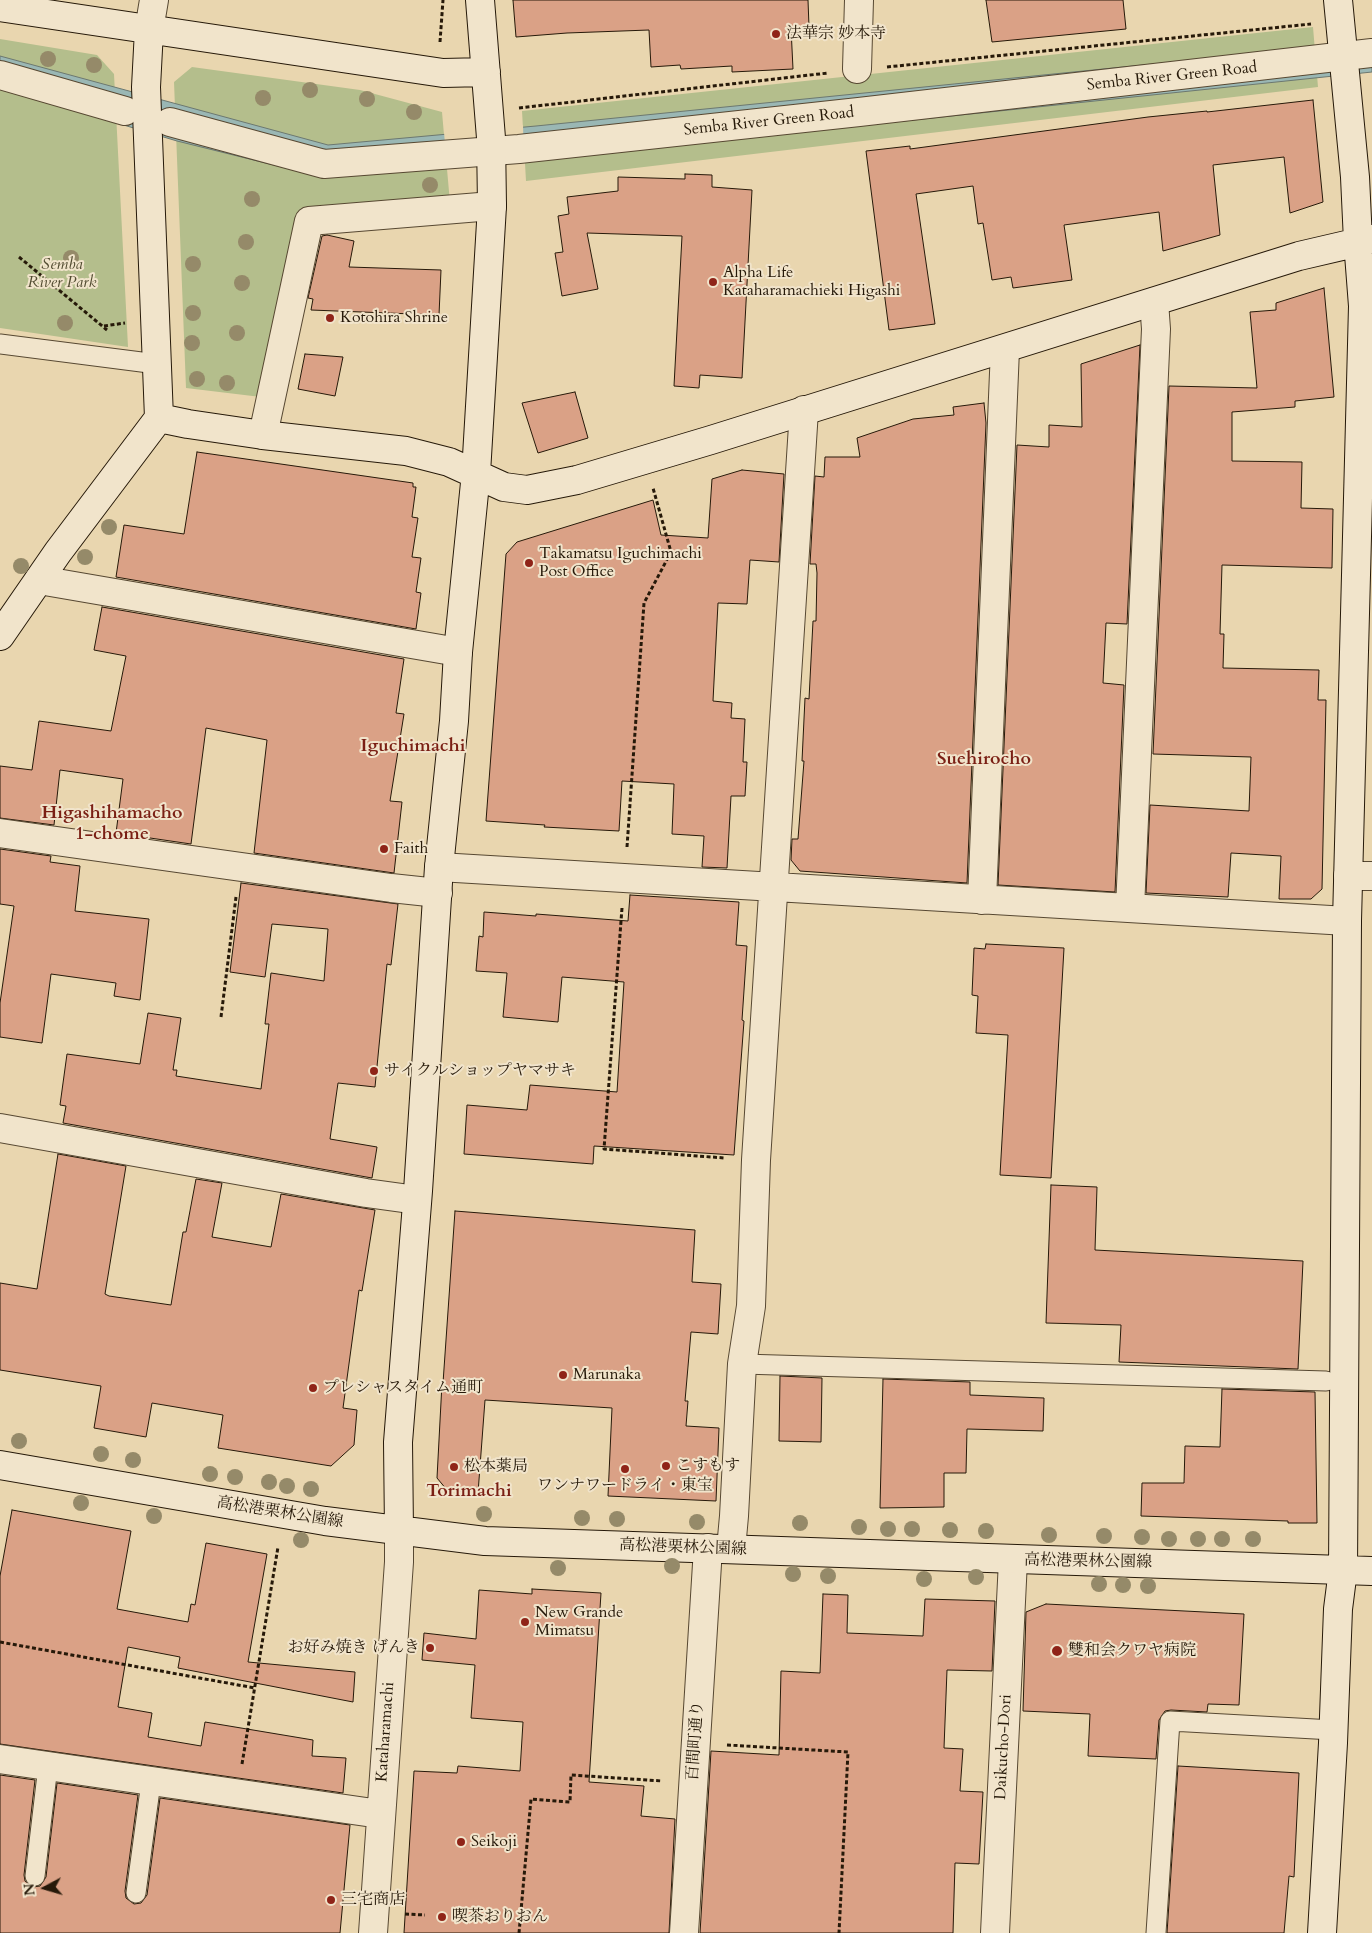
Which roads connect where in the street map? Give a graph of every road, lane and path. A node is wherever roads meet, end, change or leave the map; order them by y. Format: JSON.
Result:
{"nodes":[{"id":1,"x":154,"y":0,"type":"edge"},
{"id":2,"x":443,"y":0,"type":"edge"},
{"id":3,"x":480,"y":0,"type":"edge"},
{"id":4,"x":859,"y":0,"type":"edge"},
{"id":5,"x":1338,"y":0,"type":"edge"},
{"id":6,"x":0,"y":7,"type":"edge"},
{"id":7,"x":1317,"y":23,"type":"dead end"},
{"id":8,"x":148,"y":30,"type":"junction"},
{"id":9,"x":440,"y":33,"type":"dead end"},
{"id":10,"x":1372,"y":53,"type":"edge"},
{"id":11,"x":1343,"y":57,"type":"junction"},
{"id":12,"x":857,"y":70,"type":"junction"},
{"id":13,"x":486,"y":72,"type":"junction"},
{"id":14,"x":0,"y":75,"type":"edge"},
{"id":15,"x":516,"y":108,"type":"dead end"},
{"id":16,"x":125,"y":111,"type":"dead end"},
{"id":17,"x":170,"y":122,"type":"dead end"},
{"id":18,"x":492,"y":206,"type":"junction"},
{"id":19,"x":1365,"y":240,"type":"edge"},
{"id":20,"x":19,"y":257,"type":"dead end"},
{"id":21,"x":1154,"y":302,"type":"junction"},
{"id":22,"x":134,"y":323,"type":"dead end"},
{"id":23,"x":103,"y":327,"type":"junction"},
{"id":24,"x":109,"y":332,"type":"dead end"},
{"id":25,"x":0,"y":344,"type":"edge"},
{"id":26,"x":1005,"y":349,"type":"junction"},
{"id":27,"x":157,"y":364,"type":"junction"},
{"id":28,"x":804,"y":410,"type":"junction"},
{"id":29,"x":159,"y":418,"type":"junction"},
{"id":30,"x":262,"y":435,"type":"junction"},
{"id":31,"x":476,"y":474,"type":"junction"},
{"id":32,"x":652,"y":487,"type":"dead end"},
{"id":33,"x":39,"y":580,"type":"junction"},
{"id":34,"x":0,"y":636,"type":"edge"},
{"id":35,"x":458,"y":652,"type":"junction"},
{"id":36,"x":0,"y":833,"type":"edge"},
{"id":37,"x":240,"y":867,"type":"junction"},
{"id":38,"x":1360,"y":876,"type":"edge"},
{"id":39,"x":625,"y":879,"type":"junction"},
{"id":40,"x":438,"y":880,"type":"junction"},
{"id":41,"x":773,"y":887,"type":"junction"},
{"id":42,"x":982,"y":900,"type":"junction"},
{"id":43,"x":1130,"y":908,"type":"junction"},
{"id":44,"x":1347,"y":921,"type":"junction"},
{"id":45,"x":221,"y":1017,"type":"dead end"},
{"id":46,"x":0,"y":1128,"type":"edge"},
{"id":47,"x":756,"y":1160,"type":"junction"},
{"id":48,"x":417,"y":1200,"type":"junction"},
{"id":49,"x":742,"y":1364,"type":"junction"},
{"id":50,"x":1326,"y":1381,"type":"dead end"},
{"id":51,"x":0,"y":1465,"type":"edge"},
{"id":52,"x":399,"y":1531,"type":"junction"},
{"id":53,"x":278,"y":1547,"type":"dead end"},
{"id":54,"x":719,"y":1548,"type":"junction"},
{"id":55,"x":1013,"y":1560,"type":"junction"},
{"id":56,"x":1343,"y":1570,"type":"junction"},
{"id":57,"x":1372,"y":1571,"type":"edge"},
{"id":58,"x":0,"y":1642,"type":"edge"},
{"id":59,"x":254,"y":1688,"type":"junction"},
{"id":60,"x":1334,"y":1730,"type":"junction"},
{"id":61,"x":696,"y":1743,"type":"junction"},
{"id":62,"x":0,"y":1759,"type":"edge"},
{"id":63,"x":48,"y":1766,"type":"junction"},
{"id":64,"x":151,"y":1782,"type":"junction"},
{"id":65,"x":693,"y":1783,"type":"junction"},
{"id":66,"x":237,"y":1794,"type":"junction"},
{"id":67,"x":380,"y":1814,"type":"junction"},
{"id":68,"x":35,"y":1876,"type":"dead end"},
{"id":69,"x":136,"y":1893,"type":"dead end"},
{"id":70,"x":401,"y":1914,"type":"dead end"},
{"id":71,"x":425,"y":1915,"type":"dead end"},
{"id":72,"x":373,"y":1933,"type":"edge"},
{"id":73,"x":519,"y":1933,"type":"edge"},
{"id":74,"x":684,"y":1933,"type":"edge"},
{"id":75,"x":839,"y":1933,"type":"edge"},
{"id":76,"x":995,"y":1933,"type":"edge"},
{"id":77,"x":1156,"y":1933,"type":"edge"},
{"id":78,"x":1322,"y":1933,"type":"edge"}],
"edges":[{"from":1,"to":8,"type":"street"},
{"from":2,"to":9,"type":"path"},
{"from":3,"to":13,"type":"street","name":"Kataharamachi"},
{"from":4,"to":12,"type":"street"},
{"from":5,"to":11,"type":"street"},
{"from":6,"to":8,"type":"street"},
{"from":7,"to":12,"type":"path"},
{"from":8,"to":13,"type":"street"},
{"from":8,"to":27,"type":"street"},
{"from":10,"to":11,"type":"street","name":"Semba River Green Road"},
{"from":11,"to":17,"type":"street","name":"Semba River Green Road"},
{"from":11,"to":19,"type":"street"},
{"from":12,"to":15,"type":"path"},
{"from":13,"to":18,"type":"street","name":"Kataharamachi"},
{"from":14,"to":16,"type":"street"},
{"from":18,"to":30,"type":"street"},
{"from":18,"to":31,"type":"street","name":"Kataharamachi"},
{"from":19,"to":21,"type":"street"},
{"from":19,"to":38,"type":"street"},
{"from":20,"to":23,"type":"path"},
{"from":21,"to":26,"type":"street"},
{"from":21,"to":43,"type":"street"},
{"from":22,"to":23,"type":"path"},
{"from":23,"to":24,"type":"path"},
{"from":25,"to":27,"type":"lane"},
{"from":26,"to":28,"type":"street"},
{"from":26,"to":42,"type":"street"},
{"from":27,"to":29,"type":"street"},
{"from":28,"to":31,"type":"street"},
{"from":28,"to":41,"type":"street","name":"百間町通り"},
{"from":29,"to":30,"type":"street"},
{"from":29,"to":33,"type":"street"},
{"from":30,"to":31,"type":"street"},
{"from":31,"to":35,"type":"street","name":"Kataharamachi"},
{"from":32,"to":39,"type":"path"},
{"from":33,"to":34,"type":"street"},
{"from":33,"to":35,"type":"street"},
{"from":35,"to":40,"type":"street","name":"Kataharamachi"},
{"from":36,"to":37,"type":"street"},
{"from":37,"to":40,"type":"street"},
{"from":37,"to":45,"type":"path"},
{"from":38,"to":44,"type":"street"},
{"from":39,"to":40,"type":"street"},
{"from":39,"to":41,"type":"street"},
{"from":39,"to":47,"type":"path"},
{"from":40,"to":48,"type":"street","name":"Kataharamachi"},
{"from":41,"to":42,"type":"street"},
{"from":41,"to":47,"type":"street","name":"百間町通り"},
{"from":42,"to":43,"type":"street"},
{"from":43,"to":44,"type":"street"},
{"from":44,"to":56,"type":"street"},
{"from":46,"to":48,"type":"street"},
{"from":47,"to":49,"type":"street","name":"百間町通り"},
{"from":48,"to":52,"type":"street","name":"Kataharamachi"},
{"from":49,"to":50,"type":"lane"},
{"from":49,"to":54,"type":"street","name":"百間町通り"},
{"from":51,"to":52,"type":"street","name":"高松港栗林公園線"},
{"from":52,"to":54,"type":"street","name":"高松港栗林公園線"},
{"from":52,"to":67,"type":"street","name":"Kataharamachi"},
{"from":53,"to":59,"type":"path"},
{"from":54,"to":55,"type":"street","name":"高松港栗林公園線"},
{"from":54,"to":61,"type":"street","name":"百間町通り"},
{"from":55,"to":56,"type":"street","name":"高松港栗林公園線"},
{"from":55,"to":76,"type":"street","name":"Daikucho-Dori"},
{"from":56,"to":57,"type":"street","name":"高松港栗林公園線"},
{"from":56,"to":60,"type":"street"},
{"from":58,"to":59,"type":"path"},
{"from":59,"to":66,"type":"path"},
{"from":60,"to":77,"type":"lane"},
{"from":60,"to":78,"type":"street"},
{"from":61,"to":65,"type":"street","name":"百間町通り"},
{"from":61,"to":75,"type":"path"},
{"from":62,"to":63,"type":"street"},
{"from":63,"to":64,"type":"street"},
{"from":63,"to":68,"type":"lane"},
{"from":64,"to":66,"type":"street"},
{"from":64,"to":69,"type":"lane"},
{"from":65,"to":73,"type":"path"},
{"from":65,"to":74,"type":"street","name":"百間町通り"},
{"from":66,"to":67,"type":"street"},
{"from":67,"to":72,"type":"street","name":"Kataharamachi"},
{"from":70,"to":71,"type":"path"}]}
